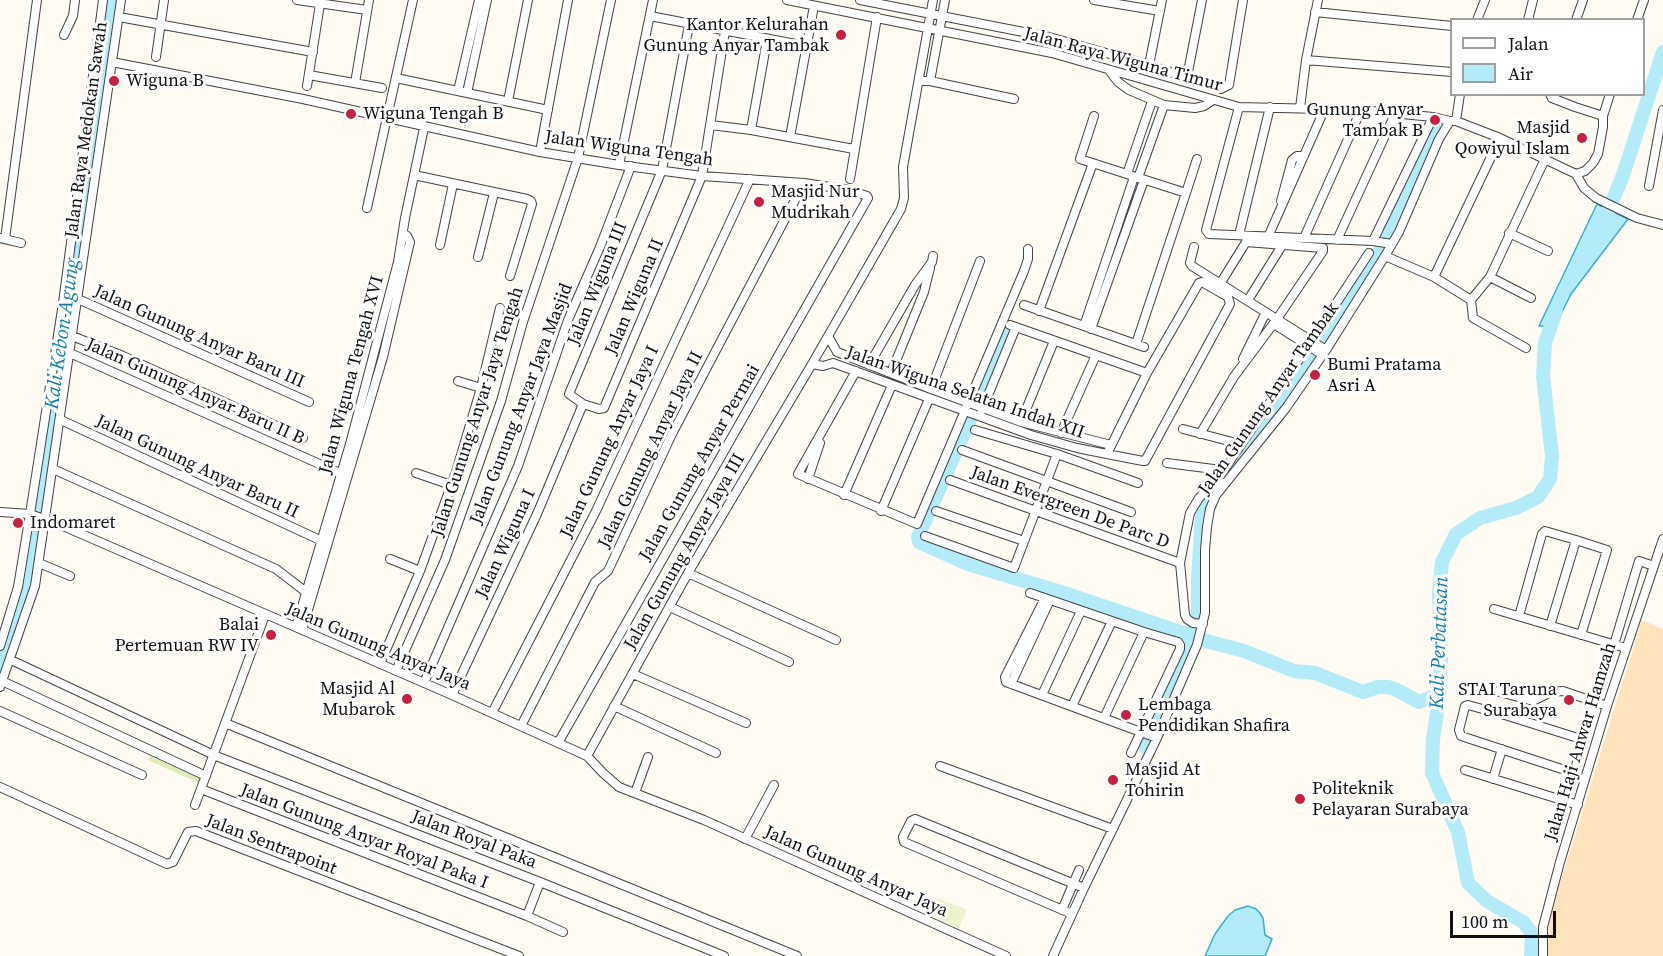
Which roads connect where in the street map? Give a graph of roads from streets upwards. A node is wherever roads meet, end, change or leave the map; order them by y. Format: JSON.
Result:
{"nodes":[{"id":1,"x":37,"y":0,"type":"edge"},
{"id":2,"x":75,"y":0,"type":"edge"},
{"id":3,"x":103,"y":0,"type":"edge"},
{"id":4,"x":121,"y":0,"type":"edge"},
{"id":5,"x":164,"y":0,"type":"edge"},
{"id":6,"x":297,"y":0,"type":"edge"},
{"id":7,"x":369,"y":0,"type":"edge"},
{"id":8,"x":413,"y":0,"type":"edge"},
{"id":9,"x":478,"y":0,"type":"edge"},
{"id":10,"x":487,"y":0,"type":"edge"},
{"id":11,"x":528,"y":0,"type":"edge"},
{"id":12,"x":568,"y":0,"type":"edge"},
{"id":13,"x":611,"y":0,"type":"edge"},
{"id":14,"x":653,"y":0,"type":"edge"},
{"id":15,"x":787,"y":0,"type":"edge"},
{"id":16,"x":860,"y":0,"type":"edge"},
{"id":17,"x":933,"y":0,"type":"edge"},
{"id":18,"x":945,"y":0,"type":"edge"},
{"id":19,"x":1094,"y":0,"type":"edge"},
{"id":20,"x":1162,"y":0,"type":"edge"},
{"id":21,"x":1202,"y":0,"type":"edge"},
{"id":22,"x":1243,"y":0,"type":"edge"},
{"id":23,"x":1318,"y":0,"type":"edge"},
{"id":24,"x":1485,"y":0,"type":"edge"},
{"id":25,"x":1533,"y":0,"type":"edge"},
{"id":26,"x":1583,"y":0,"type":"edge"},
{"id":27,"x":1644,"y":0,"type":"edge"},
{"id":28,"x":1119,"y":2,"type":"edge"},
{"id":29,"x":320,"y":4,"type":"junction"},
{"id":30,"x":814,"y":6,"type":"junction"},
{"id":31,"x":367,"y":10,"type":"junction"},
{"id":32,"x":1160,"y":11,"type":"junction"},
{"id":33,"x":1315,"y":12,"type":"junction"},
{"id":34,"x":930,"y":14,"type":"junction"},
{"id":35,"x":119,"y":16,"type":"junction"},
{"id":36,"x":650,"y":16,"type":"junction"},
{"id":37,"x":942,"y":16,"type":"junction"},
{"id":38,"x":1478,"y":18,"type":"edge"},
{"id":39,"x":1528,"y":18,"type":"edge"},
{"id":40,"x":1577,"y":18,"type":"edge"},
{"id":41,"x":1638,"y":18,"type":"edge"},
{"id":42,"x":877,"y":20,"type":"junction"},
{"id":43,"x":161,"y":23,"type":"junction"},
{"id":44,"x":688,"y":25,"type":"junction"},
{"id":45,"x":1450,"y":27,"type":"edge"},
{"id":46,"x":927,"y":28,"type":"junction"},
{"id":47,"x":940,"y":31,"type":"junction"},
{"id":48,"x":724,"y":32,"type":"junction"},
{"id":49,"x":64,"y":35,"type":"dead end"},
{"id":50,"x":767,"y":40,"type":"junction"},
{"id":51,"x":806,"y":46,"type":"junction"},
{"id":52,"x":313,"y":52,"type":"junction"},
{"id":53,"x":156,"y":57,"type":"dead end"},
{"id":54,"x":1306,"y":60,"type":"junction"},
{"id":55,"x":112,"y":62,"type":"junction"},
{"id":56,"x":1149,"y":65,"type":"junction"},
{"id":57,"x":1109,"y":69,"type":"junction"},
{"id":58,"x":1450,"y":72,"type":"edge"},
{"id":59,"x":309,"y":75,"type":"junction"},
{"id":60,"x":1188,"y":77,"type":"junction"},
{"id":61,"x":396,"y":78,"type":"junction"},
{"id":62,"x":919,"y":81,"type":"junction"},
{"id":63,"x":930,"y":81,"type":"junction"},
{"id":64,"x":355,"y":83,"type":"junction"},
{"id":65,"x":307,"y":86,"type":"dead end"},
{"id":66,"x":382,"y":88,"type":"dead end"},
{"id":67,"x":458,"y":91,"type":"junction"},
{"id":68,"x":467,"y":93,"type":"junction"},
{"id":69,"x":1459,"y":96,"type":"edge"},
{"id":70,"x":1551,"y":96,"type":"edge"},
{"id":71,"x":1609,"y":96,"type":"edge"},
{"id":72,"x":1014,"y":99,"type":"dead end"},
{"id":73,"x":1214,"y":100,"type":"junction"},
{"id":74,"x":508,"y":101,"type":"junction"},
{"id":75,"x":1152,"y":101,"type":"junction"},
{"id":76,"x":1164,"y":105,"type":"junction"},
{"id":77,"x":1239,"y":107,"type":"junction"},
{"id":78,"x":1270,"y":107,"type":"junction"},
{"id":79,"x":1300,"y":108,"type":"junction"},
{"id":80,"x":1325,"y":108,"type":"junction"},
{"id":81,"x":548,"y":110,"type":"junction"},
{"id":82,"x":1361,"y":110,"type":"junction"},
{"id":83,"x":1663,"y":110,"type":"edge"},
{"id":84,"x":1395,"y":114,"type":"junction"},
{"id":85,"x":1094,"y":116,"type":"dead end"},
{"id":86,"x":1603,"y":116,"type":"junction"},
{"id":87,"x":1433,"y":117,"type":"junction"},
{"id":88,"x":387,"y":118,"type":"junction"},
{"id":89,"x":1453,"y":121,"type":"junction"},
{"id":90,"x":711,"y":125,"type":"junction"},
{"id":91,"x":424,"y":128,"type":"junction"},
{"id":92,"x":751,"y":130,"type":"junction"},
{"id":93,"x":790,"y":137,"type":"junction"},
{"id":94,"x":1500,"y":138,"type":"junction"},
{"id":95,"x":854,"y":149,"type":"junction"},
{"id":96,"x":540,"y":152,"type":"junction"},
{"id":97,"x":578,"y":158,"type":"junction"},
{"id":98,"x":1197,"y":159,"type":"dead end"},
{"id":99,"x":1545,"y":159,"type":"junction"},
{"id":100,"x":1093,"y":163,"type":"junction"},
{"id":101,"x":619,"y":165,"type":"junction"},
{"id":102,"x":631,"y":166,"type":"junction"},
{"id":103,"x":662,"y":170,"type":"junction"},
{"id":104,"x":1576,"y":174,"type":"junction"},
{"id":105,"x":414,"y":175,"type":"junction"},
{"id":106,"x":702,"y":176,"type":"junction"},
{"id":107,"x":1136,"y":177,"type":"junction"},
{"id":108,"x":850,"y":178,"type":"dead end"},
{"id":109,"x":750,"y":180,"type":"junction"},
{"id":110,"x":804,"y":183,"type":"junction"},
{"id":111,"x":453,"y":184,"type":"junction"},
{"id":112,"x":1649,"y":186,"type":"dead end"},
{"id":113,"x":494,"y":193,"type":"junction"},
{"id":114,"x":1186,"y":194,"type":"junction"},
{"id":115,"x":867,"y":198,"type":"joint"},
{"id":116,"x":367,"y":208,"type":"dead end"},
{"id":117,"x":1663,"y":225,"type":"edge"},
{"id":118,"x":403,"y":233,"type":"junction"},
{"id":119,"x":1509,"y":233,"type":"junction"},
{"id":120,"x":1239,"y":235,"type":"junction"},
{"id":121,"x":1269,"y":237,"type":"junction"},
{"id":122,"x":1304,"y":238,"type":"junction"},
{"id":123,"x":3,"y":239,"type":"edge"},
{"id":124,"x":1337,"y":240,"type":"junction"},
{"id":125,"x":1374,"y":241,"type":"junction"},
{"id":126,"x":21,"y":243,"type":"dead end"},
{"id":127,"x":1389,"y":243,"type":"junction"},
{"id":128,"x":1282,"y":244,"type":"junction"},
{"id":129,"x":440,"y":245,"type":"dead end"},
{"id":130,"x":1194,"y":247,"type":"dead end"},
{"id":131,"x":1028,"y":249,"type":"dead end"},
{"id":132,"x":1548,"y":251,"type":"dead end"},
{"id":133,"x":1369,"y":253,"type":"dead end"},
{"id":134,"x":478,"y":256,"type":"dead end"},
{"id":135,"x":1385,"y":256,"type":"junction"},
{"id":136,"x":980,"y":261,"type":"dead end"},
{"id":137,"x":510,"y":276,"type":"dead end"},
{"id":138,"x":1434,"y":277,"type":"junction"},
{"id":139,"x":1490,"y":277,"type":"junction"},
{"id":140,"x":1220,"y":284,"type":"junction"},
{"id":141,"x":78,"y":298,"type":"junction"},
{"id":142,"x":1531,"y":298,"type":"dead end"},
{"id":143,"x":1248,"y":300,"type":"junction"},
{"id":144,"x":1471,"y":300,"type":"junction"},
{"id":145,"x":1024,"y":305,"type":"dead end"},
{"id":146,"x":500,"y":308,"type":"dead end"},
{"id":147,"x":1039,"y":311,"type":"junction"},
{"id":148,"x":1266,"y":312,"type":"junction"},
{"id":149,"x":1275,"y":321,"type":"junction"},
{"id":150,"x":1088,"y":327,"type":"junction"},
{"id":151,"x":72,"y":336,"type":"junction"},
{"id":152,"x":828,"y":336,"type":"junction"},
{"id":153,"x":1054,"y":341,"type":"junction"},
{"id":154,"x":1317,"y":347,"type":"junction"},
{"id":155,"x":1526,"y":348,"type":"dead end"},
{"id":156,"x":837,"y":352,"type":"junction"},
{"id":157,"x":70,"y":353,"type":"junction"},
{"id":158,"x":1096,"y":355,"type":"junction"},
{"id":159,"x":832,"y":363,"type":"junction"},
{"id":160,"x":812,"y":364,"type":"junction"},
{"id":161,"x":869,"y":365,"type":"junction"},
{"id":162,"x":856,"y":371,"type":"junction"},
{"id":163,"x":891,"y":373,"type":"junction"},
{"id":164,"x":1148,"y":373,"type":"junction"},
{"id":165,"x":1233,"y":378,"type":"junction"},
{"id":166,"x":458,"y":381,"type":"dead end"},
{"id":167,"x":892,"y":385,"type":"junction"},
{"id":168,"x":481,"y":388,"type":"junction"},
{"id":169,"x":931,"y":389,"type":"junction"},
{"id":170,"x":929,"y":399,"type":"junction"},
{"id":171,"x":309,"y":402,"type":"dead end"},
{"id":172,"x":969,"y":403,"type":"junction"},
{"id":173,"x":583,"y":405,"type":"junction"},
{"id":174,"x":981,"y":407,"type":"junction"},
{"id":175,"x":965,"y":413,"type":"junction"},
{"id":176,"x":978,"y":417,"type":"junction"},
{"id":177,"x":61,"y":420,"type":"junction"},
{"id":178,"x":1021,"y":422,"type":"junction"},
{"id":179,"x":1183,"y":429,"type":"dead end"},
{"id":180,"x":975,"y":430,"type":"dead end"},
{"id":181,"x":1061,"y":433,"type":"junction"},
{"id":182,"x":1200,"y":435,"type":"junction"},
{"id":183,"x":303,"y":438,"type":"dead end"},
{"id":184,"x":1240,"y":444,"type":"junction"},
{"id":185,"x":1111,"y":445,"type":"junction"},
{"id":186,"x":962,"y":450,"type":"dead end"},
{"id":187,"x":1057,"y":454,"type":"junction"},
{"id":188,"x":1107,"y":454,"type":"junction"},
{"id":189,"x":1167,"y":463,"type":"dead end"},
{"id":190,"x":53,"y":469,"type":"junction"},
{"id":191,"x":416,"y":473,"type":"dead end"},
{"id":192,"x":342,"y":474,"type":"junction"},
{"id":193,"x":950,"y":480,"type":"dead end"},
{"id":194,"x":1046,"y":481,"type":"junction"},
{"id":195,"x":1138,"y":483,"type":"dead end"},
{"id":196,"x":1223,"y":484,"type":"junction"},
{"id":197,"x":451,"y":485,"type":"junction"},
{"id":198,"x":844,"y":495,"type":"junction"},
{"id":199,"x":882,"y":511,"type":"junction"},
{"id":200,"x":936,"y":511,"type":"dead end"},
{"id":201,"x":0,"y":512,"type":"edge"},
{"id":202,"x":1035,"y":512,"type":"junction"},
{"id":203,"x":1131,"y":512,"type":"dead end"},
{"id":204,"x":37,"y":517,"type":"junction"},
{"id":205,"x":925,"y":536,"type":"dead end"},
{"id":206,"x":1663,"y":539,"type":"edge"},
{"id":207,"x":1576,"y":540,"type":"junction"},
{"id":208,"x":322,"y":541,"type":"junction"},
{"id":209,"x":1024,"y":541,"type":"junction"},
{"id":210,"x":390,"y":559,"type":"dead end"},
{"id":211,"x":39,"y":563,"type":"junction"},
{"id":212,"x":1180,"y":563,"type":"junction"},
{"id":213,"x":1654,"y":566,"type":"junction"},
{"id":214,"x":420,"y":571,"type":"junction"},
{"id":215,"x":688,"y":573,"type":"junction"},
{"id":216,"x":70,"y":576,"type":"dead end"},
{"id":217,"x":306,"y":592,"type":"junction"},
{"id":218,"x":1030,"y":593,"type":"dead end"},
{"id":219,"x":1048,"y":599,"type":"junction"},
{"id":220,"x":670,"y":607,"type":"junction"},
{"id":221,"x":1494,"y":609,"type":"dead end"},
{"id":222,"x":1081,"y":611,"type":"junction"},
{"id":223,"x":265,"y":615,"type":"junction"},
{"id":224,"x":1519,"y":616,"type":"junction"},
{"id":225,"x":1112,"y":621,"type":"junction"},
{"id":226,"x":1198,"y":623,"type":"junction"},
{"id":227,"x":1550,"y":626,"type":"junction"},
{"id":228,"x":299,"y":629,"type":"junction"},
{"id":229,"x":1144,"y":632,"type":"junction"},
{"id":230,"x":1581,"y":635,"type":"junction"},
{"id":231,"x":837,"y":640,"type":"dead end"},
{"id":232,"x":1614,"y":645,"type":"junction"},
{"id":233,"x":0,"y":646,"type":"edge"},
{"id":234,"x":1626,"y":648,"type":"junction"},
{"id":235,"x":11,"y":660,"type":"junction"},
{"id":236,"x":789,"y":662,"type":"dead end"},
{"id":237,"x":380,"y":664,"type":"junction"},
{"id":238,"x":396,"y":671,"type":"junction"},
{"id":239,"x":633,"y":674,"type":"junction"},
{"id":240,"x":424,"y":683,"type":"junction"},
{"id":241,"x":1,"y":684,"type":"edge"},
{"id":242,"x":1477,"y":686,"type":"dead end"},
{"id":243,"x":453,"y":695,"type":"junction"},
{"id":244,"x":1042,"y":695,"type":"junction"},
{"id":245,"x":614,"y":706,"type":"junction"},
{"id":246,"x":1072,"y":706,"type":"junction"},
{"id":247,"x":1607,"y":706,"type":"junction"},
{"id":248,"x":0,"y":711,"type":"edge"},
{"id":249,"x":492,"y":713,"type":"junction"},
{"id":250,"x":1104,"y":718,"type":"junction"},
{"id":251,"x":225,"y":723,"type":"junction"},
{"id":252,"x":746,"y":723,"type":"dead end"},
{"id":253,"x":521,"y":726,"type":"junction"},
{"id":254,"x":1141,"y":732,"type":"junction"},
{"id":255,"x":1156,"y":738,"type":"junction"},
{"id":256,"x":558,"y":743,"type":"junction"},
{"id":257,"x":1503,"y":749,"type":"junction"},
{"id":258,"x":716,"y":753,"type":"dead end"},
{"id":259,"x":1131,"y":753,"type":"dead end"},
{"id":260,"x":213,"y":755,"type":"junction"},
{"id":261,"x":587,"y":756,"type":"junction"},
{"id":262,"x":648,"y":757,"type":"dead end"},
{"id":263,"x":940,"y":766,"type":"dead end"},
{"id":264,"x":1465,"y":770,"type":"dead end"},
{"id":265,"x":1574,"y":773,"type":"junction"},
{"id":266,"x":142,"y":776,"type":"dead end"},
{"id":267,"x":206,"y":776,"type":"junction"},
{"id":268,"x":1493,"y":779,"type":"junction"},
{"id":269,"x":774,"y":785,"type":"dead end"},
{"id":270,"x":0,"y":787,"type":"edge"},
{"id":271,"x":201,"y":789,"type":"junction"},
{"id":272,"x":635,"y":793,"type":"junction"},
{"id":273,"x":1565,"y":801,"type":"junction"},
{"id":274,"x":195,"y":805,"type":"dead end"},
{"id":275,"x":1578,"y":805,"type":"junction"},
{"id":276,"x":1113,"y":829,"type":"junction"},
{"id":277,"x":745,"y":839,"type":"junction"},
{"id":278,"x":1079,"y":870,"type":"dead end"},
{"id":279,"x":540,"y":882,"type":"junction"},
{"id":280,"x":1074,"y":883,"type":"junction"},
{"id":281,"x":1084,"y":888,"type":"junction"},
{"id":282,"x":1062,"y":909,"type":"junction"},
{"id":283,"x":522,"y":914,"type":"junction"},
{"id":284,"x":1072,"y":914,"type":"junction"},
{"id":285,"x":563,"y":932,"type":"dead end"},
{"id":286,"x":519,"y":956,"type":"edge"},
{"id":287,"x":724,"y":956,"type":"edge"},
{"id":288,"x":797,"y":956,"type":"edge"},
{"id":289,"x":1006,"y":956,"type":"edge"},
{"id":290,"x":1053,"y":956,"type":"edge"},
{"id":291,"x":1543,"y":956,"type":"edge"}],
"edges":[{"from":1,"to":123,"type":"street"},
{"from":2,"to":49,"type":"street"},
{"from":3,"to":204,"type":"street","name":"Jalan Raya Medokan Sawah"},
{"from":4,"to":35,"type":"street","name":"Jalan Raya Medokan Sawah"},
{"from":5,"to":43,"type":"street"},
{"from":6,"to":29,"type":"street"},
{"from":7,"to":31,"type":"street"},
{"from":8,"to":61,"type":"street"},
{"from":9,"to":67,"type":"street"},
{"from":10,"to":68,"type":"street"},
{"from":11,"to":74,"type":"street"},
{"from":12,"to":81,"type":"street"},
{"from":13,"to":97,"type":"street","name":"Jalan Gunung Anyar Jaya Tengah"},
{"from":14,"to":36,"type":"street"},
{"from":15,"to":30,"type":"street","name":"Jalan Raya Wiguna Timur"},
{"from":16,"to":34,"type":"street","name":"Jalan Raya Wiguna Timur"},
{"from":17,"to":34,"type":"street","name":"Jalan Gunung Anyar Jaya III"},
{"from":18,"to":37,"type":"street"},
{"from":19,"to":28,"type":"street"},
{"from":20,"to":32,"type":"street"},
{"from":21,"to":60,"type":"street"},
{"from":22,"to":60,"type":"street","name":"Jalan Raya Wiguna Timur"},
{"from":23,"to":33,"type":"street"},
{"from":24,"to":38,"type":"street"},
{"from":25,"to":39,"type":"street"},
{"from":26,"to":40,"type":"street"},
{"from":27,"to":41,"type":"street"},
{"from":28,"to":32,"type":"street"},
{"from":29,"to":31,"type":"street"},
{"from":29,"to":52,"type":"street"},
{"from":30,"to":42,"type":"street","name":"Jalan Raya Wiguna Timur"},
{"from":30,"to":51,"type":"street"},
{"from":31,"to":64,"type":"street"},
{"from":32,"to":56,"type":"street"},
{"from":33,"to":45,"type":"street"},
{"from":33,"to":54,"type":"street"},
{"from":34,"to":37,"type":"street","name":"Jalan Raya Wiguna Timur"},
{"from":34,"to":46,"type":"street","name":"Jalan Gunung Anyar Jaya III"},
{"from":35,"to":43,"type":"street"},
{"from":35,"to":55,"type":"street","name":"Jalan Raya Medokan Sawah"},
{"from":36,"to":44,"type":"street"},
{"from":36,"to":101,"type":"street"},
{"from":37,"to":47,"type":"street"},
{"from":37,"to":56,"type":"street","name":"Jalan Raya Wiguna Timur"},
{"from":42,"to":46,"type":"street","name":"Jalan Raya Wiguna Timur"},
{"from":42,"to":95,"type":"street"},
{"from":43,"to":52,"type":"street"},
{"from":43,"to":53,"type":"street"},
{"from":44,"to":48,"type":"street"},
{"from":44,"to":103,"type":"street"},
{"from":46,"to":47,"type":"street","name":"Jalan Raya Wiguna Timur"},
{"from":46,"to":62,"type":"street","name":"Jalan Gunung Anyar Jaya III"},
{"from":47,"to":57,"type":"street","name":"Jalan Raya Wiguna Timur"},
{"from":47,"to":63,"type":"street"},
{"from":48,"to":50,"type":"street"},
{"from":48,"to":90,"type":"street"},
{"from":50,"to":51,"type":"street"},
{"from":50,"to":92,"type":"street"},
{"from":51,"to":93,"type":"street"},
{"from":52,"to":59,"type":"street"},
{"from":54,"to":58,"type":"street"},
{"from":54,"to":79,"type":"street"},
{"from":55,"to":88,"type":"street","name":"Jalan Wiguna Tengah"},
{"from":55,"to":141,"type":"street","name":"Jalan Raya Medokan Sawah"},
{"from":56,"to":60,"type":"street","name":"Jalan Raya Wiguna Timur"},
{"from":57,"to":73,"type":"street","name":"Jalan Raya Wiguna Timur"},
{"from":57,"to":75,"type":"street"},
{"from":59,"to":64,"type":"street"},
{"from":59,"to":65,"type":"street"},
{"from":61,"to":67,"type":"street"},
{"from":61,"to":88,"type":"street"},
{"from":62,"to":63,"type":"street"},
{"from":62,"to":152,"type":"street","name":"Jalan Gunung Anyar Jaya III"},
{"from":63,"to":72,"type":"street"},
{"from":64,"to":66,"type":"street"},
{"from":67,"to":68,"type":"street"},
{"from":68,"to":74,"type":"street"},
{"from":69,"to":89,"type":"street"},
{"from":70,"to":86,"type":"street"},
{"from":71,"to":86,"type":"street"},
{"from":73,"to":76,"type":"street"},
{"from":73,"to":77,"type":"street","name":"Jalan Raya Wiguna Timur"},
{"from":74,"to":81,"type":"street"},
{"from":75,"to":76,"type":"street"},
{"from":75,"to":107,"type":"street"},
{"from":76,"to":107,"type":"street"},
{"from":77,"to":78,"type":"street","name":"Jalan Raya Wiguna Timur"},
{"from":77,"to":120,"type":"street"},
{"from":78,"to":79,"type":"street","name":"Jalan Raya Wiguna Timur"},
{"from":78,"to":120,"type":"street"},
{"from":79,"to":80,"type":"street","name":"Jalan Raya Wiguna Timur"},
{"from":80,"to":82,"type":"street","name":"Jalan Raya Wiguna Timur"},
{"from":80,"to":121,"type":"street"},
{"from":81,"to":96,"type":"street"},
{"from":82,"to":84,"type":"street","name":"Jalan Raya Wiguna Timur"},
{"from":82,"to":122,"type":"street"},
{"from":83,"to":112,"type":"street"},
{"from":84,"to":87,"type":"street","name":"Jalan Raya Wiguna Timur"},
{"from":84,"to":124,"type":"street"},
{"from":85,"to":100,"type":"street"},
{"from":86,"to":104,"type":"street"},
{"from":87,"to":89,"type":"street","name":"Jalan Raya Wiguna Timur"},
{"from":87,"to":125,"type":"street"},
{"from":88,"to":91,"type":"street","name":"Jalan Wiguna Tengah"},
{"from":88,"to":116,"type":"street"},
{"from":89,"to":94,"type":"street","name":"Jalan Raya Wiguna Timur"},
{"from":89,"to":127,"type":"street","name":"Jalan Gunung Anyar Tambak"},
{"from":90,"to":92,"type":"street"},
{"from":90,"to":106,"type":"street"},
{"from":91,"to":96,"type":"street","name":"Jalan Wiguna Tengah"},
{"from":91,"to":105,"type":"street","name":"Jalan Wiguna Tengah XVI"},
{"from":92,"to":93,"type":"street"},
{"from":93,"to":95,"type":"street"},
{"from":94,"to":99,"type":"street","name":"Jalan Raya Wiguna Timur"},
{"from":94,"to":138,"type":"street"},
{"from":95,"to":108,"type":"street"},
{"from":96,"to":97,"type":"street","name":"Jalan Wiguna Tengah"},
{"from":97,"to":101,"type":"street","name":"Jalan Wiguna Tengah"},
{"from":97,"to":238,"type":"street","name":"Jalan Gunung Anyar Jaya Tengah"},
{"from":98,"to":114,"type":"street"},
{"from":99,"to":104,"type":"street","name":"Jalan Raya Wiguna Timur"},
{"from":99,"to":119,"type":"street"},
{"from":100,"to":107,"type":"street"},
{"from":100,"to":147,"type":"street"},
{"from":101,"to":102,"type":"street","name":"Jalan Wiguna Tengah"},
{"from":102,"to":103,"type":"street","name":"Jalan Wiguna Tengah"},
{"from":102,"to":240,"type":"street","name":"Jalan Gunung Anyar Jaya Masjid"},
{"from":103,"to":106,"type":"street","name":"Jalan Wiguna Tengah"},
{"from":103,"to":173,"type":"street","name":"Jalan Wiguna III"},
{"from":104,"to":117,"type":"street"},
{"from":105,"to":111,"type":"street"},
{"from":105,"to":118,"type":"street","name":"Jalan Wiguna Tengah XVI"},
{"from":106,"to":109,"type":"street","name":"Jalan Wiguna Tengah"},
{"from":106,"to":173,"type":"street","name":"Jalan Wiguna II"},
{"from":107,"to":114,"type":"street"},
{"from":107,"to":150,"type":"street"},
{"from":109,"to":110,"type":"street","name":"Jalan Wiguna Tengah"},
{"from":109,"to":249,"type":"street","name":"Jalan Gunung Anyar Jaya I"},
{"from":110,"to":115,"type":"street","name":"Jalan Wiguna Tengah"},
{"from":110,"to":253,"type":"street","name":"Jalan Gunung Anyar Jaya II"},
{"from":111,"to":113,"type":"street"},
{"from":111,"to":129,"type":"street"},
{"from":113,"to":134,"type":"street"},
{"from":113,"to":137,"type":"street"},
{"from":114,"to":150,"type":"street"},
{"from":115,"to":256,"type":"street","name":"Jalan Gunung Anyar Permai"},
{"from":118,"to":192,"type":"street","name":"Jalan Wiguna Tengah XVI"},
{"from":118,"to":228,"type":"street"},
{"from":119,"to":132,"type":"street"},
{"from":119,"to":139,"type":"street"},
{"from":120,"to":121,"type":"street"},
{"from":121,"to":122,"type":"street"},
{"from":122,"to":124,"type":"street"},
{"from":123,"to":126,"type":"street"},
{"from":124,"to":125,"type":"street"},
{"from":125,"to":127,"type":"street"},
{"from":127,"to":135,"type":"street","name":"Jalan Gunung Anyar Tambak"},
{"from":128,"to":140,"type":"street"},
{"from":128,"to":143,"type":"street"},
{"from":128,"to":149,"type":"street"},
{"from":130,"to":140,"type":"street"},
{"from":131,"to":172,"type":"street"},
{"from":133,"to":154,"type":"street"},
{"from":135,"to":138,"type":"street"},
{"from":135,"to":154,"type":"street","name":"Jalan Gunung Anyar Tambak"},
{"from":136,"to":169,"type":"street"},
{"from":138,"to":144,"type":"street"},
{"from":139,"to":142,"type":"street"},
{"from":139,"to":144,"type":"street"},
{"from":140,"to":143,"type":"street"},
{"from":141,"to":151,"type":"street","name":"Jalan Raya Medokan Sawah"},
{"from":141,"to":171,"type":"street","name":"Jalan Gunung Anyar Baru III"},
{"from":143,"to":148,"type":"street"},
{"from":144,"to":155,"type":"street"},
{"from":145,"to":147,"type":"street"},
{"from":146,"to":168,"type":"street"},
{"from":147,"to":150,"type":"street"},
{"from":148,"to":149,"type":"street"},
{"from":148,"to":165,"type":"street"},
{"from":149,"to":154,"type":"street"},
{"from":149,"to":165,"type":"street"},
{"from":151,"to":157,"type":"street","name":"Jalan Raya Medokan Sawah"},
{"from":151,"to":183,"type":"street"},
{"from":152,"to":156,"type":"street","name":"Jalan Wiguna Selatan Indah XII"},
{"from":152,"to":160,"type":"street","name":"Jalan Gunung Anyar Jaya III"},
{"from":153,"to":158,"type":"street"},
{"from":153,"to":174,"type":"street"},
{"from":153,"to":178,"type":"street"},
{"from":154,"to":184,"type":"street"},
{"from":154,"to":196,"type":"street","name":"Jalan Gunung Anyar Tambak"},
{"from":156,"to":159,"type":"street"},
{"from":156,"to":161,"type":"street","name":"Jalan Wiguna Selatan Indah XII"},
{"from":157,"to":177,"type":"street","name":"Jalan Raya Medokan Sawah"},
{"from":157,"to":192,"type":"street","name":"Jalan Gunung Anyar Baru II B"},
{"from":158,"to":164,"type":"street"},
{"from":158,"to":181,"type":"street"},
{"from":159,"to":160,"type":"street","name":"Jalan Wiguna Selatan Indah XII"},
{"from":159,"to":162,"type":"street","name":"Jalan Wiguna Selatan Indah XII"},
{"from":160,"to":215,"type":"street","name":"Jalan Gunung Anyar Jaya III"},
{"from":161,"to":163,"type":"street","name":"Jalan Wiguna Selatan Indah XII"},
{"from":161,"to":163,"type":"street"},
{"from":162,"to":167,"type":"street","name":"Jalan Wiguna Selatan Indah XII"},
{"from":162,"to":198,"type":"street"},
{"from":163,"to":169,"type":"street","name":"Jalan Wiguna Selatan Indah XII"},
{"from":164,"to":185,"type":"street"},
{"from":164,"to":188,"type":"street","name":"Jalan Wiguna Selatan Indah XII"},
{"from":165,"to":182,"type":"street"},
{"from":166,"to":168,"type":"street"},
{"from":167,"to":170,"type":"street","name":"Jalan Wiguna Selatan Indah XII"},
{"from":167,"to":198,"type":"street"},
{"from":168,"to":197,"type":"street"},
{"from":169,"to":172,"type":"street","name":"Jalan Wiguna Selatan Indah XII"},
{"from":170,"to":175,"type":"street","name":"Jalan Wiguna Selatan Indah XII"},
{"from":170,"to":199,"type":"street"},
{"from":172,"to":174,"type":"street","name":"Jalan Wiguna Selatan Indah XII"},
{"from":172,"to":175,"type":"street"},
{"from":173,"to":243,"type":"street","name":"Jalan Wiguna I"},
{"from":174,"to":176,"type":"street"},
{"from":174,"to":178,"type":"street","name":"Jalan Wiguna Selatan Indah XII"},
{"from":175,"to":176,"type":"street","name":"Jalan Wiguna Selatan Indah XII"},
{"from":175,"to":199,"type":"street"},
{"from":176,"to":188,"type":"street","name":"Jalan Wiguna Selatan Indah XII"},
{"from":177,"to":190,"type":"street","name":"Jalan Raya Medokan Sawah"},
{"from":177,"to":208,"type":"street","name":"Jalan Gunung Anyar Baru II"},
{"from":178,"to":181,"type":"street","name":"Jalan Wiguna Selatan Indah XII"},
{"from":179,"to":182,"type":"street"},
{"from":180,"to":187,"type":"street"},
{"from":181,"to":185,"type":"street","name":"Jalan Wiguna Selatan Indah XII"},
{"from":182,"to":184,"type":"street"},
{"from":184,"to":189,"type":"street"},
{"from":185,"to":188,"type":"street"},
{"from":186,"to":194,"type":"street"},
{"from":187,"to":194,"type":"street"},
{"from":187,"to":195,"type":"street"},
{"from":190,"to":204,"type":"street","name":"Jalan Raya Medokan Sawah"},
{"from":190,"to":217,"type":"street"},
{"from":191,"to":197,"type":"street"},
{"from":192,"to":208,"type":"street","name":"Jalan Wiguna Tengah XVI"},
{"from":193,"to":202,"type":"street","name":"Jalan Evergreen De Parc D"},
{"from":194,"to":202,"type":"street"},
{"from":194,"to":203,"type":"street"},
{"from":196,"to":212,"type":"street"},
{"from":196,"to":226,"type":"street","name":"Jalan Gunung Anyar Tambak"},
{"from":197,"to":214,"type":"street"},
{"from":198,"to":199,"type":"street"},
{"from":200,"to":209,"type":"street"},
{"from":201,"to":204,"type":"street"},
{"from":202,"to":209,"type":"street"},
{"from":202,"to":212,"type":"street","name":"Jalan Evergreen De Parc D"},
{"from":204,"to":211,"type":"street","name":"Jalan Raya Medokan Sawah"},
{"from":204,"to":223,"type":"street","name":"Jalan Gunung Anyar Jaya"},
{"from":204,"to":233,"type":"street","name":"Jalan Raya Medokan Sawah"},
{"from":205,"to":209,"type":"street"},
{"from":206,"to":213,"type":"street","name":"Jalan Haji Anwar Hamzah"},
{"from":207,"to":224,"type":"street"},
{"from":207,"to":227,"type":"street"},
{"from":207,"to":230,"type":"street"},
{"from":208,"to":217,"type":"street","name":"Jalan Wiguna Tengah XVI"},
{"from":210,"to":214,"type":"street"},
{"from":211,"to":216,"type":"street"},
{"from":211,"to":235,"type":"street","name":"Jalan Raya Medokan Sawah"},
{"from":212,"to":226,"type":"street"},
{"from":213,"to":232,"type":"street"},
{"from":213,"to":234,"type":"street","name":"Jalan Haji Anwar Hamzah"},
{"from":214,"to":237,"type":"street"},
{"from":215,"to":220,"type":"street","name":"Jalan Gunung Anyar Jaya III"},
{"from":215,"to":231,"type":"street"},
{"from":217,"to":228,"type":"street","name":"Jalan Wiguna Tengah XVI"},
{"from":218,"to":219,"type":"street"},
{"from":219,"to":222,"type":"street"},
{"from":219,"to":244,"type":"street"},
{"from":220,"to":236,"type":"street"},
{"from":220,"to":239,"type":"street","name":"Jalan Gunung Anyar Jaya III"},
{"from":221,"to":224,"type":"street"},
{"from":222,"to":225,"type":"street"},
{"from":222,"to":244,"type":"street"},
{"from":223,"to":228,"type":"street","name":"Jalan Gunung Anyar Jaya"},
{"from":223,"to":251,"type":"street"},
{"from":224,"to":227,"type":"street"},
{"from":225,"to":229,"type":"street"},
{"from":225,"to":246,"type":"street"},
{"from":226,"to":255,"type":"street","name":"Jalan Gunung Anyar Tambak"},
{"from":227,"to":230,"type":"street"},
{"from":228,"to":237,"type":"street","name":"Jalan Gunung Anyar Jaya"},
{"from":229,"to":250,"type":"street"},
{"from":229,"to":254,"type":"street"},
{"from":230,"to":232,"type":"street"},
{"from":232,"to":234,"type":"street"},
{"from":234,"to":247,"type":"street","name":"Jalan Haji Anwar Hamzah"},
{"from":235,"to":241,"type":"street","name":"Jalan Raya Medokan Sawah"},
{"from":235,"to":260,"type":"street","name":"Jalan Royal Paka"},
{"from":237,"to":238,"type":"street","name":"Jalan Gunung Anyar Jaya"},
{"from":238,"to":240,"type":"street","name":"Jalan Gunung Anyar Jaya"},
{"from":239,"to":245,"type":"street","name":"Jalan Gunung Anyar Jaya III"},
{"from":239,"to":252,"type":"street"},
{"from":240,"to":243,"type":"street","name":"Jalan Gunung Anyar Jaya"},
{"from":241,"to":267,"type":"street"},
{"from":242,"to":247,"type":"street"},
{"from":243,"to":249,"type":"street","name":"Jalan Gunung Anyar Jaya"},
{"from":244,"to":246,"type":"street"},
{"from":245,"to":258,"type":"street"},
{"from":245,"to":261,"type":"street","name":"Jalan Gunung Anyar Jaya III"},
{"from":246,"to":250,"type":"street"},
{"from":247,"to":275,"type":"street","name":"Jalan Haji Anwar Hamzah"},
{"from":248,"to":266,"type":"street"},
{"from":249,"to":253,"type":"street","name":"Jalan Gunung Anyar Jaya"},
{"from":250,"to":254,"type":"street"},
{"from":251,"to":260,"type":"street"},
{"from":251,"to":288,"type":"street"},
{"from":253,"to":256,"type":"street","name":"Jalan Gunung Anyar Jaya"},
{"from":254,"to":255,"type":"street"},
{"from":254,"to":259,"type":"street"},
{"from":255,"to":276,"type":"street","name":"Jalan Gunung Anyar Tambak"},
{"from":256,"to":261,"type":"street","name":"Jalan Gunung Anyar Jaya"},
{"from":257,"to":265,"type":"street"},
{"from":257,"to":265,"type":"street"},
{"from":257,"to":268,"type":"street"},
{"from":260,"to":267,"type":"street"},
{"from":260,"to":279,"type":"street","name":"Jalan Royal Paka"},
{"from":261,"to":272,"type":"street","name":"Jalan Gunung Anyar Jaya"},
{"from":262,"to":272,"type":"street"},
{"from":263,"to":276,"type":"street"},
{"from":264,"to":268,"type":"street"},
{"from":265,"to":273,"type":"street"},
{"from":267,"to":271,"type":"street"},
{"from":268,"to":273,"type":"street"},
{"from":269,"to":277,"type":"street"},
{"from":270,"to":286,"type":"street","name":"Jalan Sentrapoint"},
{"from":271,"to":274,"type":"street"},
{"from":271,"to":283,"type":"street","name":"Jalan Gunung Anyar Royal Paka I"},
{"from":272,"to":277,"type":"street","name":"Jalan Gunung Anyar Jaya"},
{"from":273,"to":275,"type":"street"},
{"from":275,"to":291,"type":"street","name":"Jalan Haji Anwar Hamzah"},
{"from":276,"to":281,"type":"street","name":"Jalan Gunung Anyar Tambak"},
{"from":277,"to":289,"type":"street","name":"Jalan Gunung Anyar Jaya"},
{"from":278,"to":280,"type":"street"},
{"from":279,"to":283,"type":"street"},
{"from":279,"to":287,"type":"street","name":"Jalan Royal Paka"},
{"from":280,"to":281,"type":"street"},
{"from":280,"to":282,"type":"street"},
{"from":280,"to":282,"type":"street"},
{"from":281,"to":284,"type":"street","name":"Jalan Gunung Anyar Tambak"},
{"from":282,"to":284,"type":"street"},
{"from":283,"to":285,"type":"street","name":"Jalan Gunung Anyar Royal Paka I"},
{"from":284,"to":290,"type":"street","name":"Jalan Gunung Anyar Tambak"}]}
